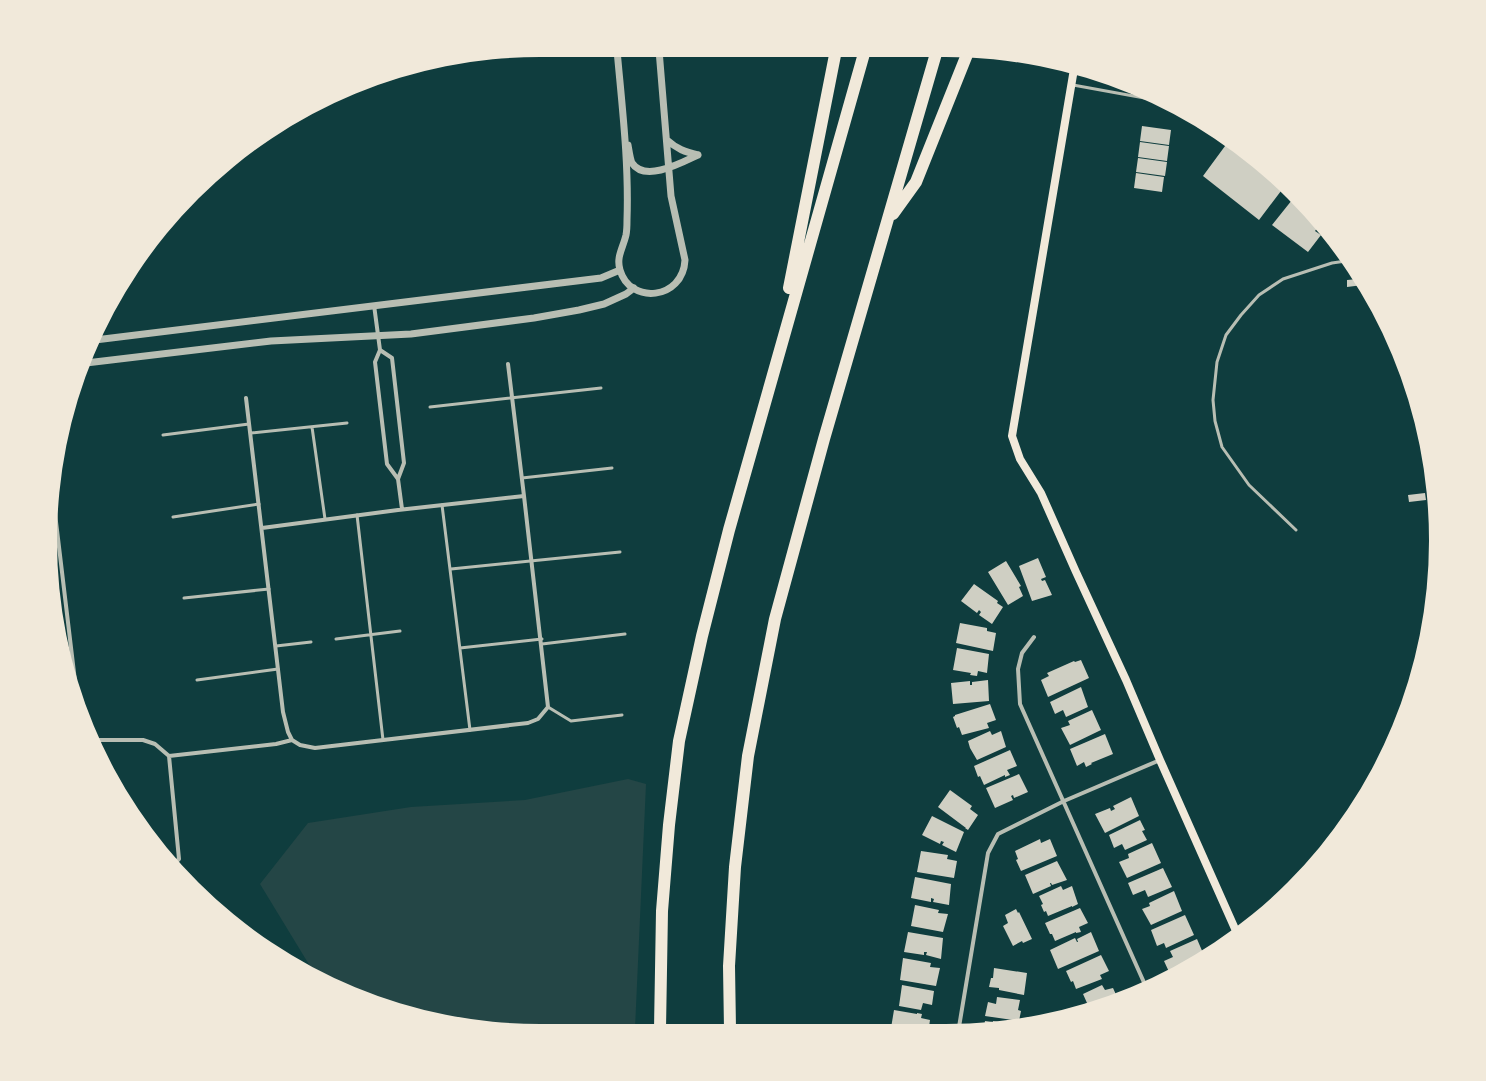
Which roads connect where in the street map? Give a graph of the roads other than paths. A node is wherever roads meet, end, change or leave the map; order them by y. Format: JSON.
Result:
{"nodes":[{"id":1,"x":618,"y":57,"type":"edge"},
{"id":2,"x":660,"y":57,"type":"edge"},
{"id":3,"x":835,"y":57,"type":"edge"},
{"id":4,"x":863,"y":57,"type":"edge"},
{"id":5,"x":935,"y":57,"type":"edge"},
{"id":6,"x":966,"y":58,"type":"edge"},
{"id":7,"x":1073,"y":74,"type":"edge"},
{"id":8,"x":1071,"y":85,"type":"junction"},
{"id":9,"x":1137,"y":97,"type":"edge"},
{"id":10,"x":624,"y":121,"type":"junction"},
{"id":11,"x":666,"y":140,"type":"junction"},
{"id":12,"x":669,"y":168,"type":"junction"},
{"id":13,"x":888,"y":221,"type":"junction"},
{"id":14,"x":1341,"y":262,"type":"edge"},
{"id":15,"x":620,"y":270,"type":"junction"},
{"id":16,"x":634,"y":288,"type":"junction"},
{"id":17,"x":374,"y":305,"type":"junction"},
{"id":18,"x":377,"y":336,"type":"junction"},
{"id":19,"x":101,"y":339,"type":"edge"},
{"id":20,"x":380,"y":350,"type":"junction"},
{"id":21,"x":91,"y":362,"type":"edge"},
{"id":22,"x":508,"y":364,"type":"dead end"},
{"id":23,"x":771,"y":379,"type":"junction"},
{"id":24,"x":601,"y":388,"type":"dead end"},
{"id":25,"x":246,"y":398,"type":"dead end"},
{"id":26,"x":512,"y":398,"type":"junction"},
{"id":27,"x":430,"y":407,"type":"dead end"},
{"id":28,"x":347,"y":423,"type":"dead end"},
{"id":29,"x":249,"y":424,"type":"junction"},
{"id":30,"x":312,"y":427,"type":"junction"},
{"id":31,"x":251,"y":433,"type":"junction"},
{"id":32,"x":163,"y":435,"type":"dead end"},
{"id":33,"x":612,"y":468,"type":"dead end"},
{"id":34,"x":522,"y":478,"type":"junction"},
{"id":35,"x":398,"y":480,"type":"junction"},
{"id":36,"x":524,"y":496,"type":"junction"},
{"id":37,"x":259,"y":504,"type":"junction"},
{"id":38,"x":442,"y":505,"type":"junction"},
{"id":39,"x":402,"y":510,"type":"junction"},
{"id":40,"x":357,"y":515,"type":"junction"},
{"id":41,"x":173,"y":516,"type":"dead end"},
{"id":42,"x":325,"y":520,"type":"junction"},
{"id":43,"x":262,"y":528,"type":"junction"},
{"id":44,"x":1296,"y":530,"type":"dead end"},
{"id":45,"x":57,"y":532,"type":"edge"},
{"id":46,"x":620,"y":552,"type":"dead end"},
{"id":47,"x":532,"y":562,"type":"junction"},
{"id":48,"x":451,"y":569,"type":"junction"},
{"id":49,"x":269,"y":589,"type":"junction"},
{"id":50,"x":184,"y":598,"type":"dead end"},
{"id":51,"x":400,"y":631,"type":"dead end"},
{"id":52,"x":371,"y":634,"type":"junction"},
{"id":53,"x":625,"y":634,"type":"dead end"},
{"id":54,"x":1034,"y":637,"type":"dead end"},
{"id":55,"x":336,"y":639,"type":"dead end"},
{"id":56,"x":542,"y":639,"type":"junction"},
{"id":57,"x":311,"y":642,"type":"dead end"},
{"id":58,"x":542,"y":644,"type":"junction"},
{"id":59,"x":276,"y":646,"type":"junction"},
{"id":60,"x":460,"y":648,"type":"junction"},
{"id":61,"x":73,"y":667,"type":"edge"},
{"id":62,"x":278,"y":669,"type":"junction"},
{"id":63,"x":196,"y":680,"type":"dead end"},
{"id":64,"x":548,"y":707,"type":"junction"},
{"id":65,"x":622,"y":715,"type":"dead end"},
{"id":66,"x":470,"y":730,"type":"junction"},
{"id":67,"x":100,"y":740,"type":"edge"},
{"id":68,"x":292,"y":740,"type":"junction"},
{"id":69,"x":383,"y":740,"type":"junction"},
{"id":70,"x":169,"y":756,"type":"junction"},
{"id":71,"x":1160,"y":760,"type":"junction"},
{"id":72,"x":1064,"y":801,"type":"junction"},
{"id":73,"x":178,"y":860,"type":"edge"},
{"id":74,"x":1235,"y":928,"type":"edge"},
{"id":75,"x":1143,"y":981,"type":"edge"},
{"id":76,"x":660,"y":1024,"type":"edge"},
{"id":77,"x":730,"y":1024,"type":"edge"},
{"id":78,"x":960,"y":1024,"type":"edge"}],
"edges":[{"from":1,"to":10,"type":"street"},
{"from":2,"to":11,"type":"street"},
{"from":3,"to":23,"type":"highway"},
{"from":4,"to":23,"type":"highway"},
{"from":5,"to":13,"type":"highway"},
{"from":6,"to":13,"type":"highway"},
{"from":7,"to":8,"type":"main road"},
{"from":8,"to":9,"type":"lane"},
{"from":8,"to":71,"type":"main road"},
{"from":10,"to":12,"type":"street"},
{"from":10,"to":15,"type":"street"},
{"from":11,"to":12,"type":"street"},
{"from":11,"to":12,"type":"street"},
{"from":12,"to":16,"type":"street"},
{"from":13,"to":77,"type":"highway"},
{"from":14,"to":44,"type":"lane"},
{"from":15,"to":16,"type":"street"},
{"from":15,"to":17,"type":"street"},
{"from":16,"to":18,"type":"street"},
{"from":17,"to":18,"type":"street"},
{"from":17,"to":19,"type":"street"},
{"from":18,"to":20,"type":"street"},
{"from":18,"to":21,"type":"street"},
{"from":20,"to":35,"type":"street"},
{"from":20,"to":35,"type":"street"},
{"from":22,"to":26,"type":"street"},
{"from":23,"to":76,"type":"highway"},
{"from":24,"to":26,"type":"lane"},
{"from":25,"to":29,"type":"street"},
{"from":26,"to":27,"type":"lane"},
{"from":26,"to":34,"type":"street"},
{"from":28,"to":30,"type":"lane"},
{"from":29,"to":31,"type":"street"},
{"from":29,"to":32,"type":"lane"},
{"from":30,"to":31,"type":"lane"},
{"from":30,"to":42,"type":"lane"},
{"from":31,"to":37,"type":"street"},
{"from":33,"to":34,"type":"lane"},
{"from":34,"to":36,"type":"street"},
{"from":35,"to":39,"type":"street"},
{"from":36,"to":38,"type":"street"},
{"from":36,"to":47,"type":"street"},
{"from":37,"to":41,"type":"lane"},
{"from":37,"to":43,"type":"street"},
{"from":38,"to":39,"type":"street"},
{"from":38,"to":48,"type":"lane"},
{"from":39,"to":40,"type":"street"},
{"from":40,"to":42,"type":"street"},
{"from":40,"to":52,"type":"lane"},
{"from":42,"to":43,"type":"street"},
{"from":43,"to":49,"type":"street"},
{"from":45,"to":61,"type":"street"},
{"from":46,"to":47,"type":"lane"},
{"from":47,"to":48,"type":"lane"},
{"from":47,"to":56,"type":"street"},
{"from":48,"to":60,"type":"lane"},
{"from":49,"to":50,"type":"lane"},
{"from":49,"to":59,"type":"street"},
{"from":51,"to":52,"type":"lane"},
{"from":52,"to":55,"type":"lane"},
{"from":52,"to":69,"type":"lane"},
{"from":53,"to":58,"type":"lane"},
{"from":54,"to":72,"type":"street"},
{"from":56,"to":58,"type":"street"},
{"from":56,"to":60,"type":"lane"},
{"from":57,"to":59,"type":"lane"},
{"from":58,"to":64,"type":"street"},
{"from":59,"to":62,"type":"street"},
{"from":60,"to":66,"type":"lane"},
{"from":62,"to":63,"type":"lane"},
{"from":62,"to":68,"type":"street"},
{"from":64,"to":65,"type":"lane"},
{"from":64,"to":66,"type":"street"},
{"from":66,"to":69,"type":"street"},
{"from":67,"to":70,"type":"street"},
{"from":68,"to":69,"type":"street"},
{"from":68,"to":70,"type":"street"},
{"from":70,"to":73,"type":"street"},
{"from":71,"to":72,"type":"street"},
{"from":71,"to":74,"type":"main road"},
{"from":72,"to":75,"type":"street"},
{"from":72,"to":78,"type":"street"}]}
